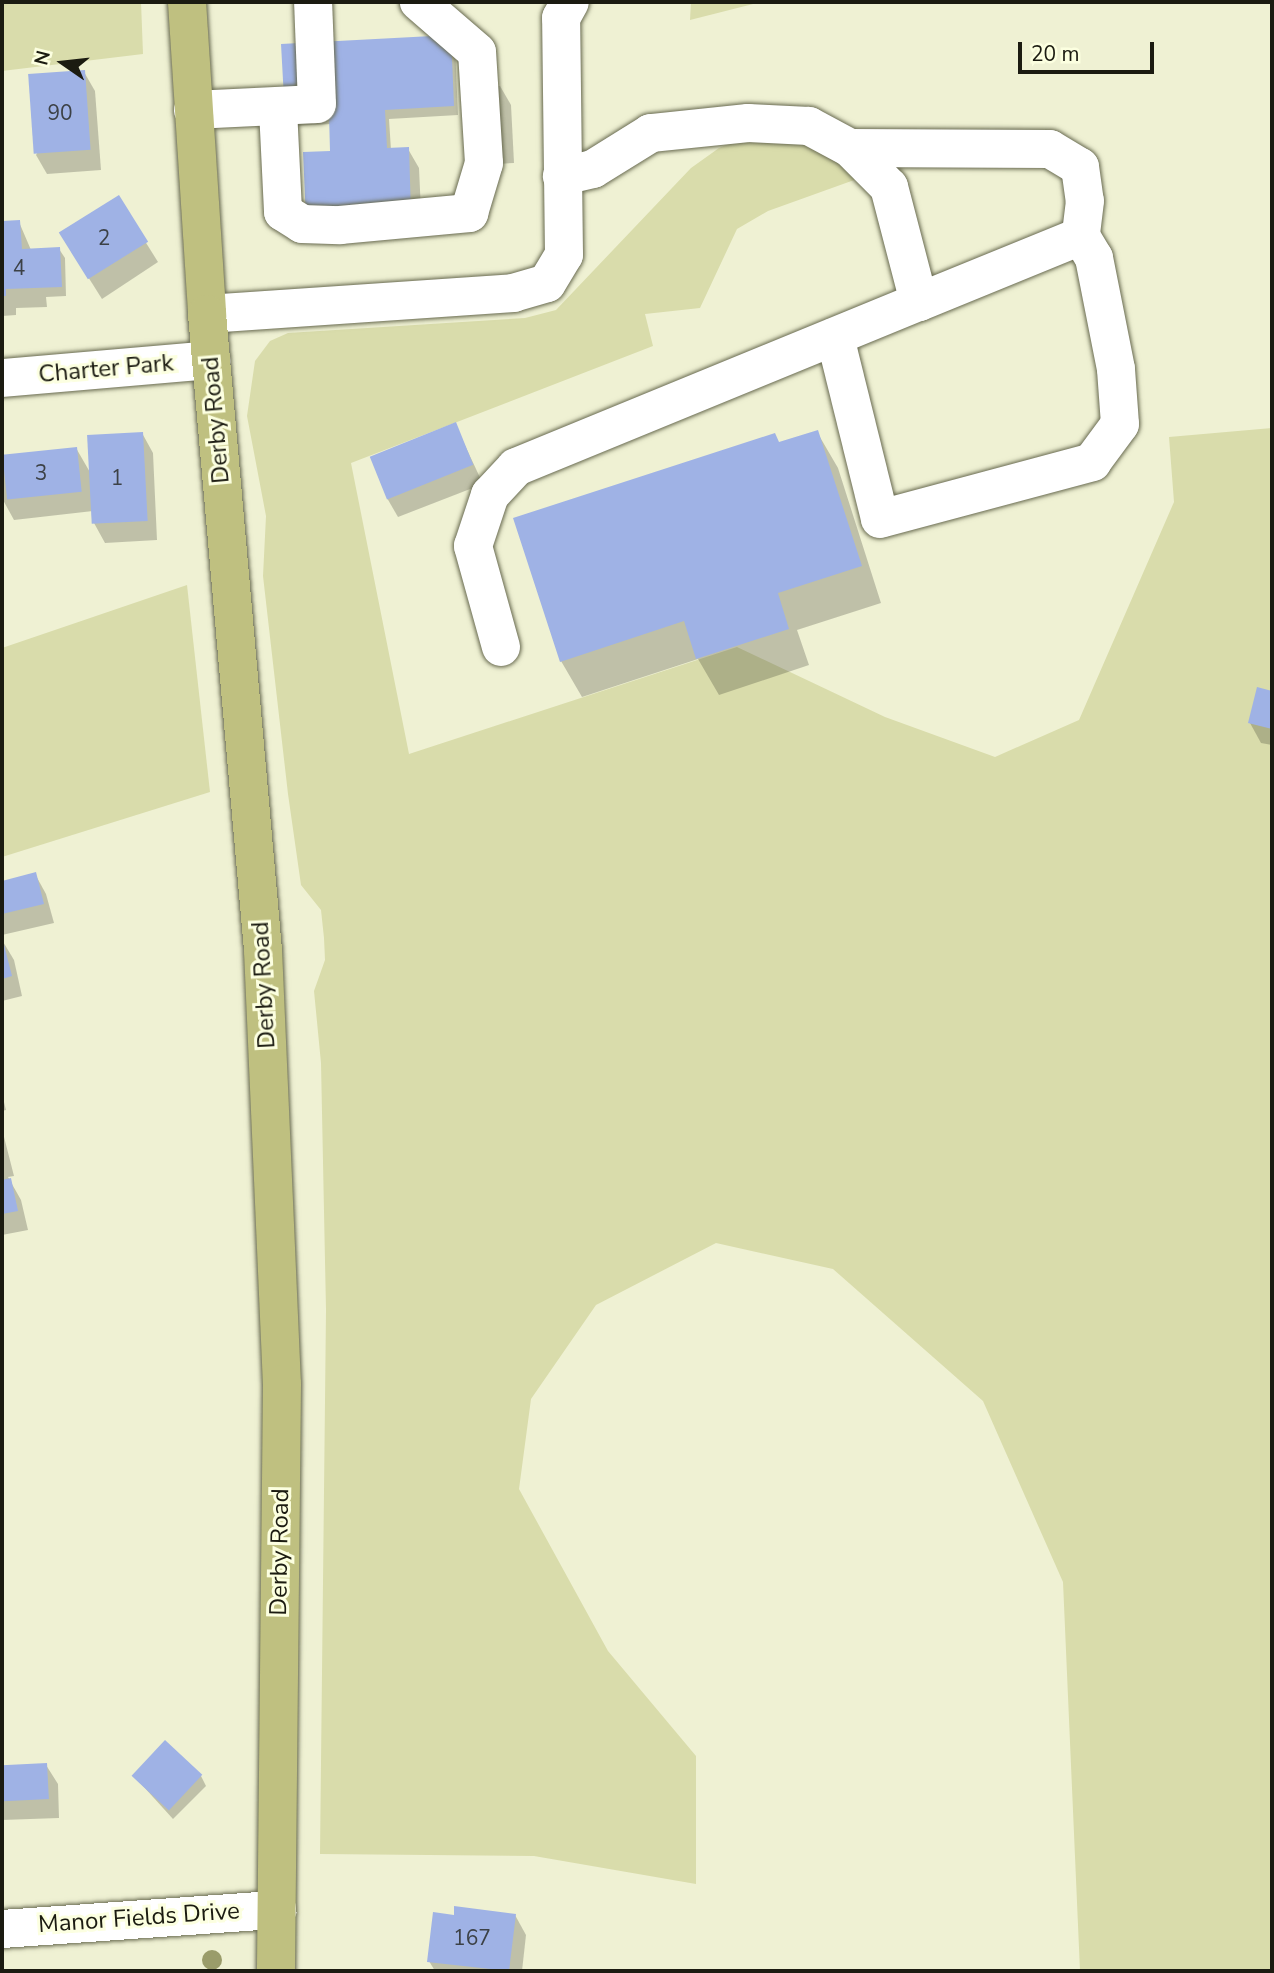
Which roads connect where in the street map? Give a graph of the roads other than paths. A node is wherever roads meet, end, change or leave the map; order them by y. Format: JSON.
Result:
{"nodes":[{"id":1,"x":187,"y":2,"type":"edge"},
{"id":2,"x":313,"y":2,"type":"edge"},
{"id":3,"x":419,"y":2,"type":"edge"},
{"id":4,"x":570,"y":2,"type":"edge"},
{"id":5,"x":278,"y":109,"type":"junction"},
{"id":6,"x":193,"y":110,"type":"junction"},
{"id":7,"x":850,"y":148,"type":"junction"},
{"id":8,"x":562,"y":176,"type":"junction"},
{"id":9,"x":1081,"y":236,"type":"junction"},
{"id":10,"x":919,"y":302,"type":"junction"},
{"id":11,"x":207,"y":314,"type":"junction"},
{"id":12,"x":835,"y":337,"type":"junction"},
{"id":13,"x":211,"y":360,"type":"junction"},
{"id":14,"x":2,"y":378,"type":"edge"},
{"id":15,"x":501,"y":647,"type":"dead end"},
{"id":16,"x":277,"y":1910,"type":"junction"},
{"id":17,"x":2,"y":1929,"type":"edge"},
{"id":18,"x":276,"y":1971,"type":"edge"}],
"edges":[{"from":1,"to":6,"type":"main road","name":"Derby Road"},
{"from":2,"to":5,"type":"street"},
{"from":3,"to":5,"type":"street"},
{"from":4,"to":8,"type":"street"},
{"from":5,"to":6,"type":"street"},
{"from":6,"to":11,"type":"main road","name":"Derby Road"},
{"from":7,"to":8,"type":"street"},
{"from":7,"to":9,"type":"street"},
{"from":7,"to":10,"type":"street"},
{"from":8,"to":11,"type":"street"},
{"from":9,"to":10,"type":"street"},
{"from":9,"to":12,"type":"street"},
{"from":10,"to":12,"type":"street"},
{"from":11,"to":13,"type":"main road","name":"Derby Road"},
{"from":12,"to":15,"type":"street"},
{"from":13,"to":14,"type":"street","name":"Charter Park"},
{"from":13,"to":16,"type":"main road","name":"Derby Road"},
{"from":16,"to":17,"type":"street","name":"Manor Fields Drive"},
{"from":16,"to":18,"type":"main road","name":"Derby Road"}]}
